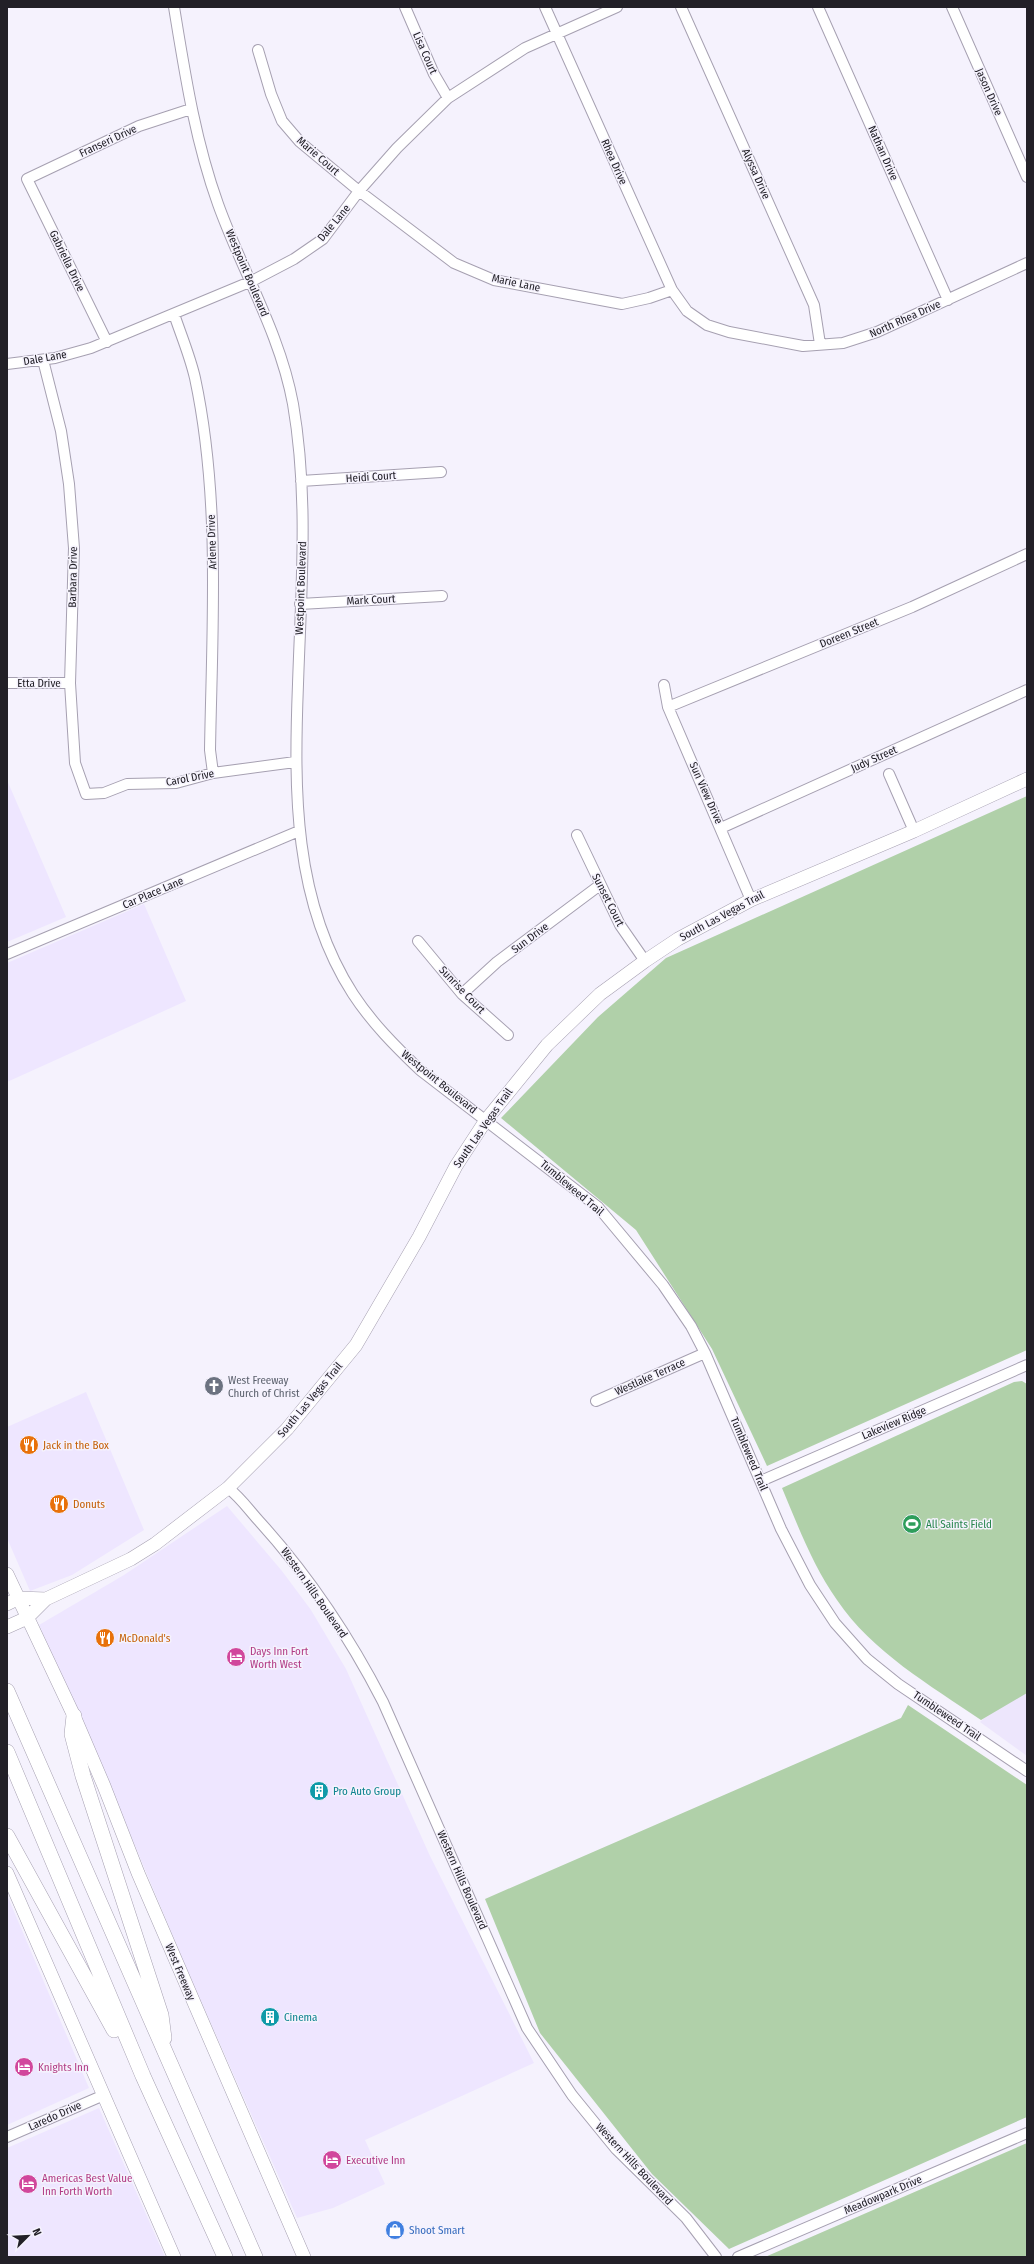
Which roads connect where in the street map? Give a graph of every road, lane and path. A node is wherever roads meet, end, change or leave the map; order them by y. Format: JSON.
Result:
{"nodes":[{"id":1,"x":174,"y":7,"type":"edge"},
{"id":2,"x":404,"y":7,"type":"edge"},
{"id":3,"x":545,"y":7,"type":"edge"},
{"id":4,"x":617,"y":7,"type":"edge"},
{"id":5,"x":681,"y":7,"type":"edge"},
{"id":6,"x":818,"y":7,"type":"edge"},
{"id":7,"x":952,"y":7,"type":"edge"},
{"id":8,"x":557,"y":34,"type":"junction"},
{"id":9,"x":258,"y":50,"type":"dead end"},
{"id":10,"x":448,"y":98,"type":"junction"},
{"id":11,"x":191,"y":109,"type":"junction"},
{"id":12,"x":1027,"y":177,"type":"edge"},
{"id":13,"x":27,"y":179,"type":"joint"},
{"id":14,"x":359,"y":191,"type":"junction"},
{"id":15,"x":1027,"y":263,"type":"edge"},
{"id":16,"x":252,"y":281,"type":"junction"},
{"id":17,"x":672,"y":290,"type":"junction"},
{"id":18,"x":948,"y":300,"type":"junction"},
{"id":19,"x":174,"y":314,"type":"junction"},
{"id":20,"x":107,"y":342,"type":"junction"},
{"id":21,"x":820,"y":344,"type":"junction"},
{"id":22,"x":43,"y":360,"type":"junction"},
{"id":23,"x":7,"y":364,"type":"edge"},
{"id":24,"x":441,"y":472,"type":"dead end"},
{"id":25,"x":301,"y":481,"type":"junction"},
{"id":26,"x":1027,"y":554,"type":"edge"},
{"id":27,"x":442,"y":596,"type":"dead end"},
{"id":28,"x":300,"y":604,"type":"junction"},
{"id":29,"x":7,"y":683,"type":"edge"},
{"id":30,"x":70,"y":683,"type":"junction"},
{"id":31,"x":664,"y":685,"type":"dead end"},
{"id":32,"x":1027,"y":690,"type":"edge"},
{"id":33,"x":668,"y":707,"type":"junction"},
{"id":34,"x":295,"y":762,"type":"junction"},
{"id":35,"x":213,"y":773,"type":"junction"},
{"id":36,"x":889,"y":774,"type":"dead end"},
{"id":37,"x":1027,"y":779,"type":"edge"},
{"id":38,"x":86,"y":794,"type":"joint"},
{"id":39,"x":721,"y":828,"type":"junction"},
{"id":40,"x":299,"y":831,"type":"junction"},
{"id":41,"x":914,"y":831,"type":"junction"},
{"id":42,"x":577,"y":835,"type":"dead end"},
{"id":43,"x":600,"y":885,"type":"junction"},
{"id":44,"x":751,"y":900,"type":"junction"},
{"id":45,"x":418,"y":942,"type":"dead end"},
{"id":46,"x":7,"y":954,"type":"edge"},
{"id":47,"x":645,"y":961,"type":"junction"},
{"id":48,"x":462,"y":994,"type":"junction"},
{"id":49,"x":508,"y":1035,"type":"dead end"},
{"id":50,"x":486,"y":1120,"type":"junction"},
{"id":51,"x":705,"y":1353,"type":"junction"},
{"id":52,"x":1027,"y":1366,"type":"edge"},
{"id":53,"x":596,"y":1401,"type":"dead end"},
{"id":54,"x":761,"y":1481,"type":"junction"},
{"id":55,"x":228,"y":1488,"type":"junction"},
{"id":56,"x":7,"y":1574,"type":"edge"},
{"id":57,"x":46,"y":1599,"type":"junction"},
{"id":58,"x":13,"y":1601,"type":"edge"},
{"id":59,"x":27,"y":1618,"type":"junction"},
{"id":60,"x":7,"y":1627,"type":"edge"},
{"id":61,"x":7,"y":1691,"type":"edge"},
{"id":62,"x":74,"y":1716,"type":"junction"},
{"id":63,"x":7,"y":1752,"type":"edge"},
{"id":64,"x":1027,"y":1771,"type":"edge"},
{"id":65,"x":7,"y":1836,"type":"edge"},
{"id":66,"x":7,"y":1872,"type":"edge"},
{"id":67,"x":168,"y":2061,"type":"junction"},
{"id":68,"x":143,"y":2076,"type":"junction"},
{"id":69,"x":104,"y":2095,"type":"junction"},
{"id":70,"x":1027,"y":2133,"type":"edge"},
{"id":71,"x":7,"y":2137,"type":"edge"},
{"id":72,"x":174,"y":2257,"type":"edge"},
{"id":73,"x":225,"y":2257,"type":"edge"},
{"id":74,"x":255,"y":2257,"type":"edge"},
{"id":75,"x":304,"y":2257,"type":"edge"},
{"id":76,"x":716,"y":2257,"type":"edge"},
{"id":77,"x":738,"y":2257,"type":"edge"}],
"edges":[{"from":1,"to":11,"type":"street","name":"Westpoint Boulevard"},
{"from":2,"to":10,"type":"street","name":"Lisa Court"},
{"from":3,"to":8,"type":"street","name":"Rhea Drive"},
{"from":4,"to":8,"type":"street","name":"Dale Lane"},
{"from":5,"to":21,"type":"street","name":"Alyssa Drive"},
{"from":6,"to":18,"type":"street","name":"Nathan Drive"},
{"from":7,"to":12,"type":"street","name":"Jason Drive"},
{"from":8,"to":10,"type":"street","name":"Dale Lane"},
{"from":8,"to":17,"type":"street","name":"Rhea Drive"},
{"from":9,"to":14,"type":"street","name":"Marie Court"},
{"from":10,"to":14,"type":"street","name":"Dale Lane"},
{"from":11,"to":13,"type":"street","name":"Franseri Drive"},
{"from":11,"to":16,"type":"street","name":"Westpoint Boulevard"},
{"from":13,"to":20,"type":"street","name":"Gabriella Drive"},
{"from":14,"to":16,"type":"street","name":"Dale Lane"},
{"from":14,"to":17,"type":"street","name":"Marie Lane"},
{"from":15,"to":18,"type":"street","name":"North Rhea Drive"},
{"from":16,"to":19,"type":"street","name":"Dale Lane"},
{"from":16,"to":25,"type":"street","name":"Westpoint Boulevard"},
{"from":17,"to":21,"type":"street","name":"North Rhea Drive"},
{"from":18,"to":21,"type":"street","name":"North Rhea Drive"},
{"from":19,"to":20,"type":"street","name":"Dale Lane"},
{"from":19,"to":35,"type":"street","name":"Arlene Drive"},
{"from":20,"to":22,"type":"street","name":"Dale Lane"},
{"from":22,"to":23,"type":"street","name":"Dale Lane"},
{"from":22,"to":30,"type":"street","name":"Barbara Drive"},
{"from":24,"to":25,"type":"street","name":"Heidi Court"},
{"from":25,"to":28,"type":"street","name":"Westpoint Boulevard"},
{"from":26,"to":33,"type":"street","name":"Doreen Street"},
{"from":27,"to":28,"type":"street","name":"Mark Court"},
{"from":28,"to":34,"type":"street","name":"Westpoint Boulevard"},
{"from":29,"to":30,"type":"street","name":"Etta Drive"},
{"from":30,"to":38,"type":"street","name":"Barbara Drive"},
{"from":31,"to":33,"type":"street","name":"Sun View Drive"},
{"from":32,"to":39,"type":"street","name":"Judy Street"},
{"from":33,"to":39,"type":"street","name":"Sun View Drive"},
{"from":34,"to":35,"type":"street","name":"Carol Drive"},
{"from":34,"to":40,"type":"street","name":"Westpoint Boulevard"},
{"from":35,"to":38,"type":"street","name":"Carol Drive"},
{"from":36,"to":41,"type":"street"},
{"from":37,"to":41,"type":"main road","name":"South Las Vegas Trail"},
{"from":39,"to":44,"type":"street","name":"Sun View Drive"},
{"from":40,"to":46,"type":"street","name":"Car Place Lane"},
{"from":40,"to":50,"type":"street","name":"Westpoint Boulevard"},
{"from":41,"to":44,"type":"main road","name":"South Las Vegas Trail"},
{"from":42,"to":43,"type":"street","name":"Sunset Court"},
{"from":43,"to":47,"type":"street","name":"Sunset Court"},
{"from":43,"to":48,"type":"street","name":"Sun Drive"},
{"from":44,"to":47,"type":"main road","name":"South Las Vegas Trail"},
{"from":45,"to":48,"type":"street","name":"Sunrise Court"},
{"from":47,"to":50,"type":"main road","name":"South Las Vegas Trail"},
{"from":48,"to":49,"type":"street","name":"Sunrise Court"},
{"from":50,"to":51,"type":"street","name":"Tumbleweed Trail"},
{"from":50,"to":55,"type":"main road","name":"South Las Vegas Trail"},
{"from":51,"to":53,"type":"street","name":"Westlake Terrace"},
{"from":51,"to":54,"type":"street","name":"Tumbleweed Trail"},
{"from":52,"to":54,"type":"street","name":"Lakeview Ridge"},
{"from":54,"to":64,"type":"street","name":"Tumbleweed Trail"},
{"from":55,"to":57,"type":"main road","name":"South Las Vegas Trail"},
{"from":55,"to":76,"type":"street","name":"Western Hills Boulevard"},
{"from":56,"to":58,"type":"main road"},
{"from":57,"to":58,"type":"main road","name":"South Las Vegas Trail"},
{"from":57,"to":59,"type":"main road","name":"South Las Vegas Trail"},
{"from":58,"to":59,"type":"main road","name":"West Freeway"},
{"from":59,"to":60,"type":"main road"},
{"from":59,"to":62,"type":"main road","name":"West Freeway"},
{"from":61,"to":67,"type":"highway"},
{"from":62,"to":67,"type":"highway"},
{"from":62,"to":75,"type":"main road","name":"West Freeway"},
{"from":63,"to":68,"type":"highway"},
{"from":65,"to":68,"type":"highway"},
{"from":66,"to":69,"type":"main road"},
{"from":67,"to":74,"type":"highway"},
{"from":68,"to":73,"type":"highway"},
{"from":69,"to":71,"type":"street","name":"Laredo Drive"},
{"from":69,"to":72,"type":"main road"},
{"from":70,"to":77,"type":"street","name":"Meadowpark Drive"}]}
